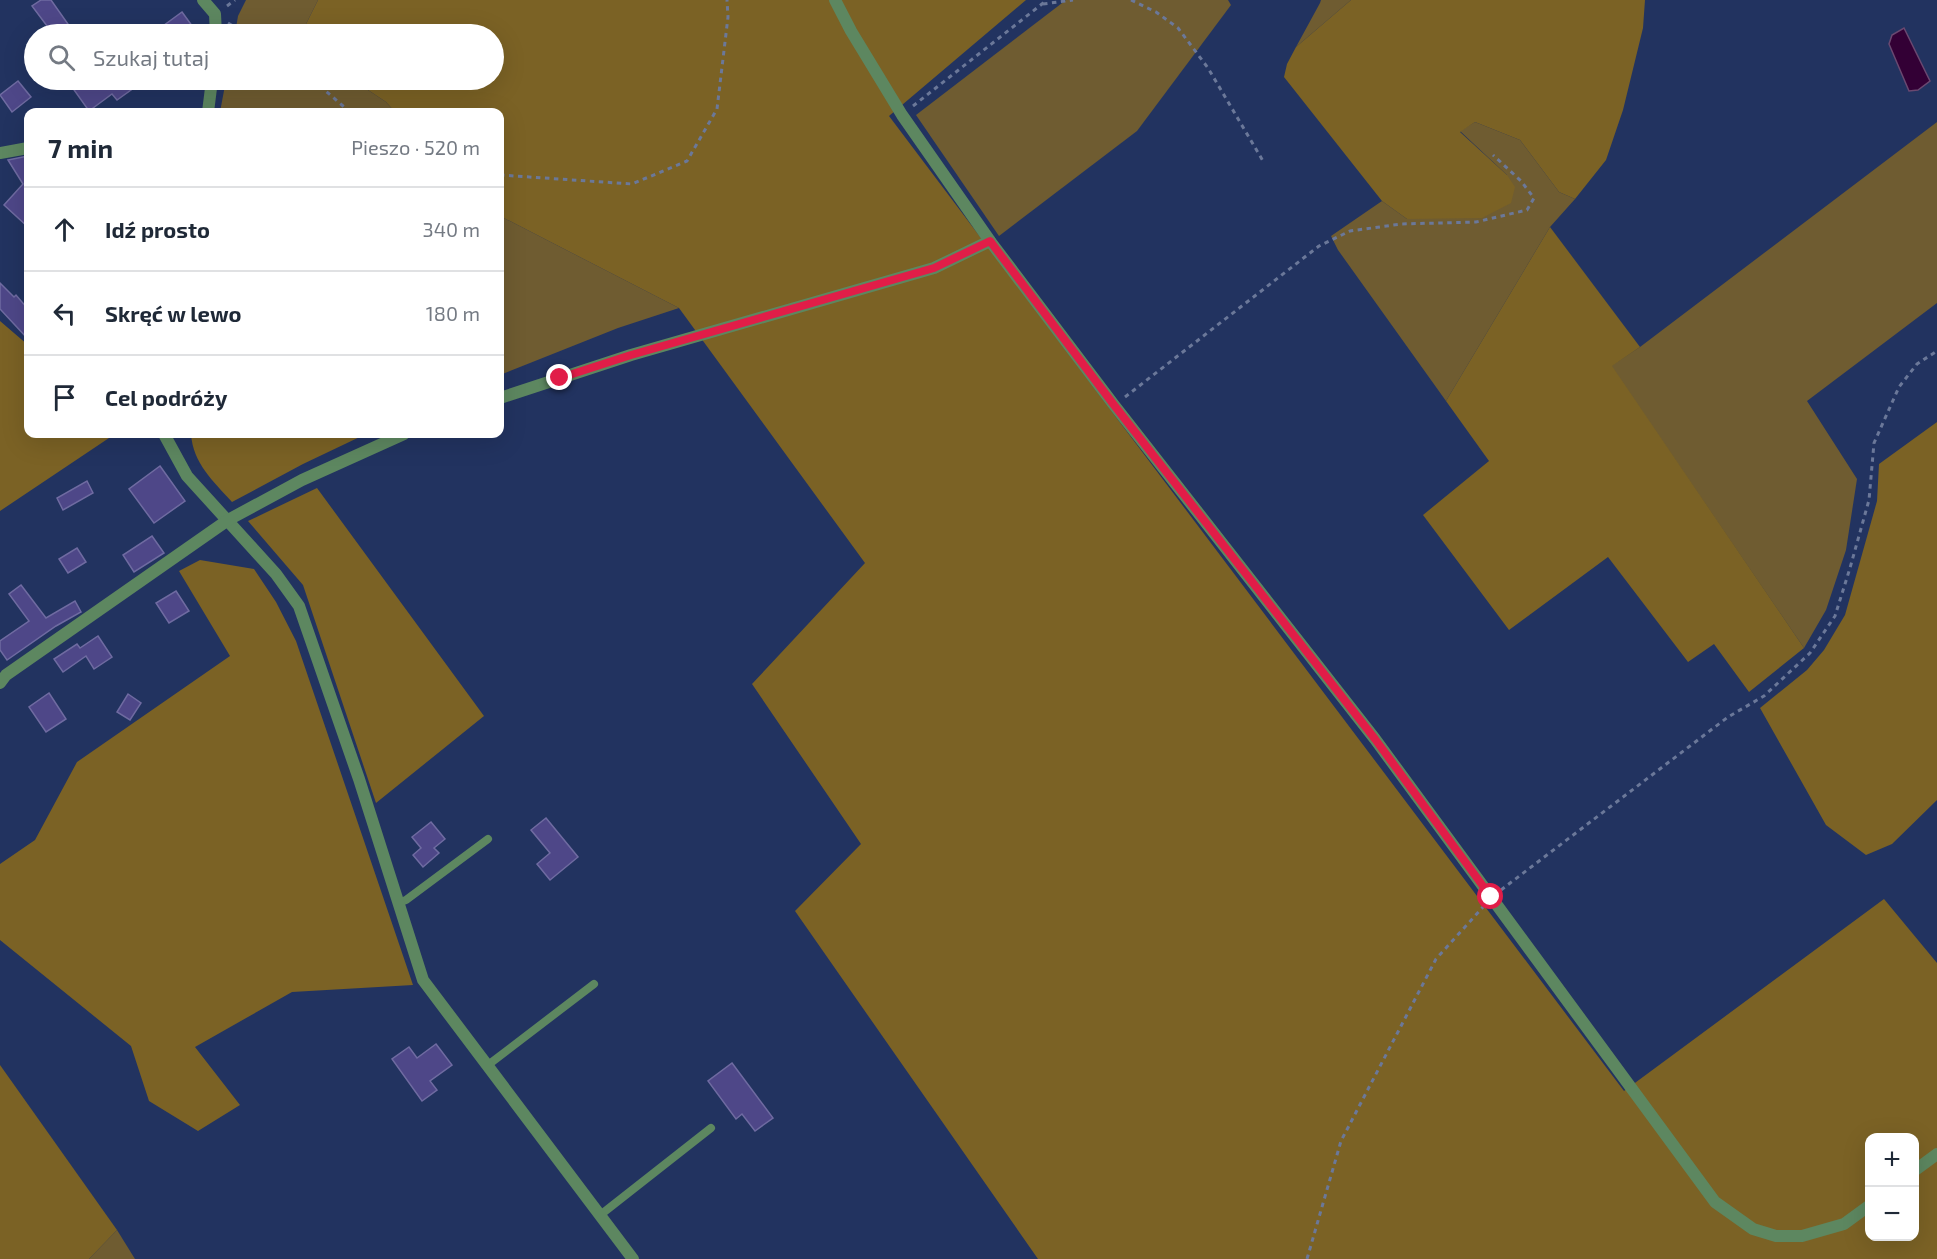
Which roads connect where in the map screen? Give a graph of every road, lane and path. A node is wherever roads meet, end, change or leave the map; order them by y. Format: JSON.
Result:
{"nodes":[{"id":1,"x":203,"y":0,"type":"edge"},
{"id":2,"x":727,"y":0,"type":"edge"},
{"id":3,"x":835,"y":0,"type":"edge"},
{"id":4,"x":1047,"y":0,"type":"edge"},
{"id":5,"x":1073,"y":0,"type":"edge"},
{"id":6,"x":1131,"y":0,"type":"edge"},
{"id":7,"x":1042,"y":5,"type":"junction"},
{"id":8,"x":216,"y":24,"type":"edge"},
{"id":9,"x":211,"y":90,"type":"edge"},
{"id":10,"x":325,"y":90,"type":"edge"},
{"id":11,"x":208,"y":108,"type":"edge"},
{"id":12,"x":345,"y":108,"type":"edge"},
{"id":13,"x":902,"y":115,"type":"junction"},
{"id":14,"x":24,"y":149,"type":"edge"},
{"id":15,"x":0,"y":153,"type":"edge"},
{"id":16,"x":1493,"y":155,"type":"dead end"},
{"id":17,"x":1263,"y":161,"type":"dead end"},
{"id":18,"x":504,"y":175,"type":"edge"},
{"id":19,"x":990,"y":241,"type":"junction"},
{"id":20,"x":1937,"y":351,"type":"edge"},
{"id":21,"x":504,"y":397,"type":"edge"},
{"id":22,"x":1114,"y":405,"type":"junction"},
{"id":23,"x":166,"y":438,"type":"edge"},
{"id":24,"x":395,"y":438,"type":"edge"},
{"id":25,"x":228,"y":520,"type":"junction"},
{"id":26,"x":2,"y":675,"type":"edge"},
{"id":27,"x":488,"y":838,"type":"dead end"},
{"id":28,"x":1491,"y":897,"type":"junction"},
{"id":29,"x":398,"y":903,"type":"junction"},
{"id":30,"x":594,"y":984,"type":"dead end"},
{"id":31,"x":488,"y":1065,"type":"junction"},
{"id":32,"x":711,"y":1128,"type":"dead end"},
{"id":33,"x":1937,"y":1154,"type":"edge"},
{"id":34,"x":1919,"y":1167,"type":"edge"},
{"id":35,"x":1865,"y":1208,"type":"edge"},
{"id":36,"x":599,"y":1216,"type":"junction"},
{"id":37,"x":633,"y":1259,"type":"edge"},
{"id":38,"x":1306,"y":1259,"type":"edge"}],
"edges":[{"from":1,"to":8,"type":"street"},
{"from":2,"to":18,"type":"path"},
{"from":3,"to":13,"type":"street"},
{"from":4,"to":7,"type":"path"},
{"from":5,"to":7,"type":"path"},
{"from":6,"to":17,"type":"path"},
{"from":7,"to":13,"type":"path"},
{"from":9,"to":11,"type":"street"},
{"from":10,"to":12,"type":"path"},
{"from":13,"to":19,"type":"street"},
{"from":14,"to":15,"type":"street"},
{"from":16,"to":22,"type":"path"},
{"from":19,"to":21,"type":"street"},
{"from":19,"to":22,"type":"street"},
{"from":20,"to":28,"type":"path"},
{"from":22,"to":28,"type":"street"},
{"from":23,"to":25,"type":"street"},
{"from":24,"to":25,"type":"street"},
{"from":25,"to":26,"type":"street"},
{"from":25,"to":29,"type":"street"},
{"from":27,"to":29,"type":"lane"},
{"from":28,"to":35,"type":"street"},
{"from":28,"to":38,"type":"path"},
{"from":29,"to":31,"type":"street"},
{"from":30,"to":31,"type":"lane"},
{"from":31,"to":36,"type":"street"},
{"from":32,"to":36,"type":"lane"},
{"from":33,"to":34,"type":"street"},
{"from":36,"to":37,"type":"street"}]}
